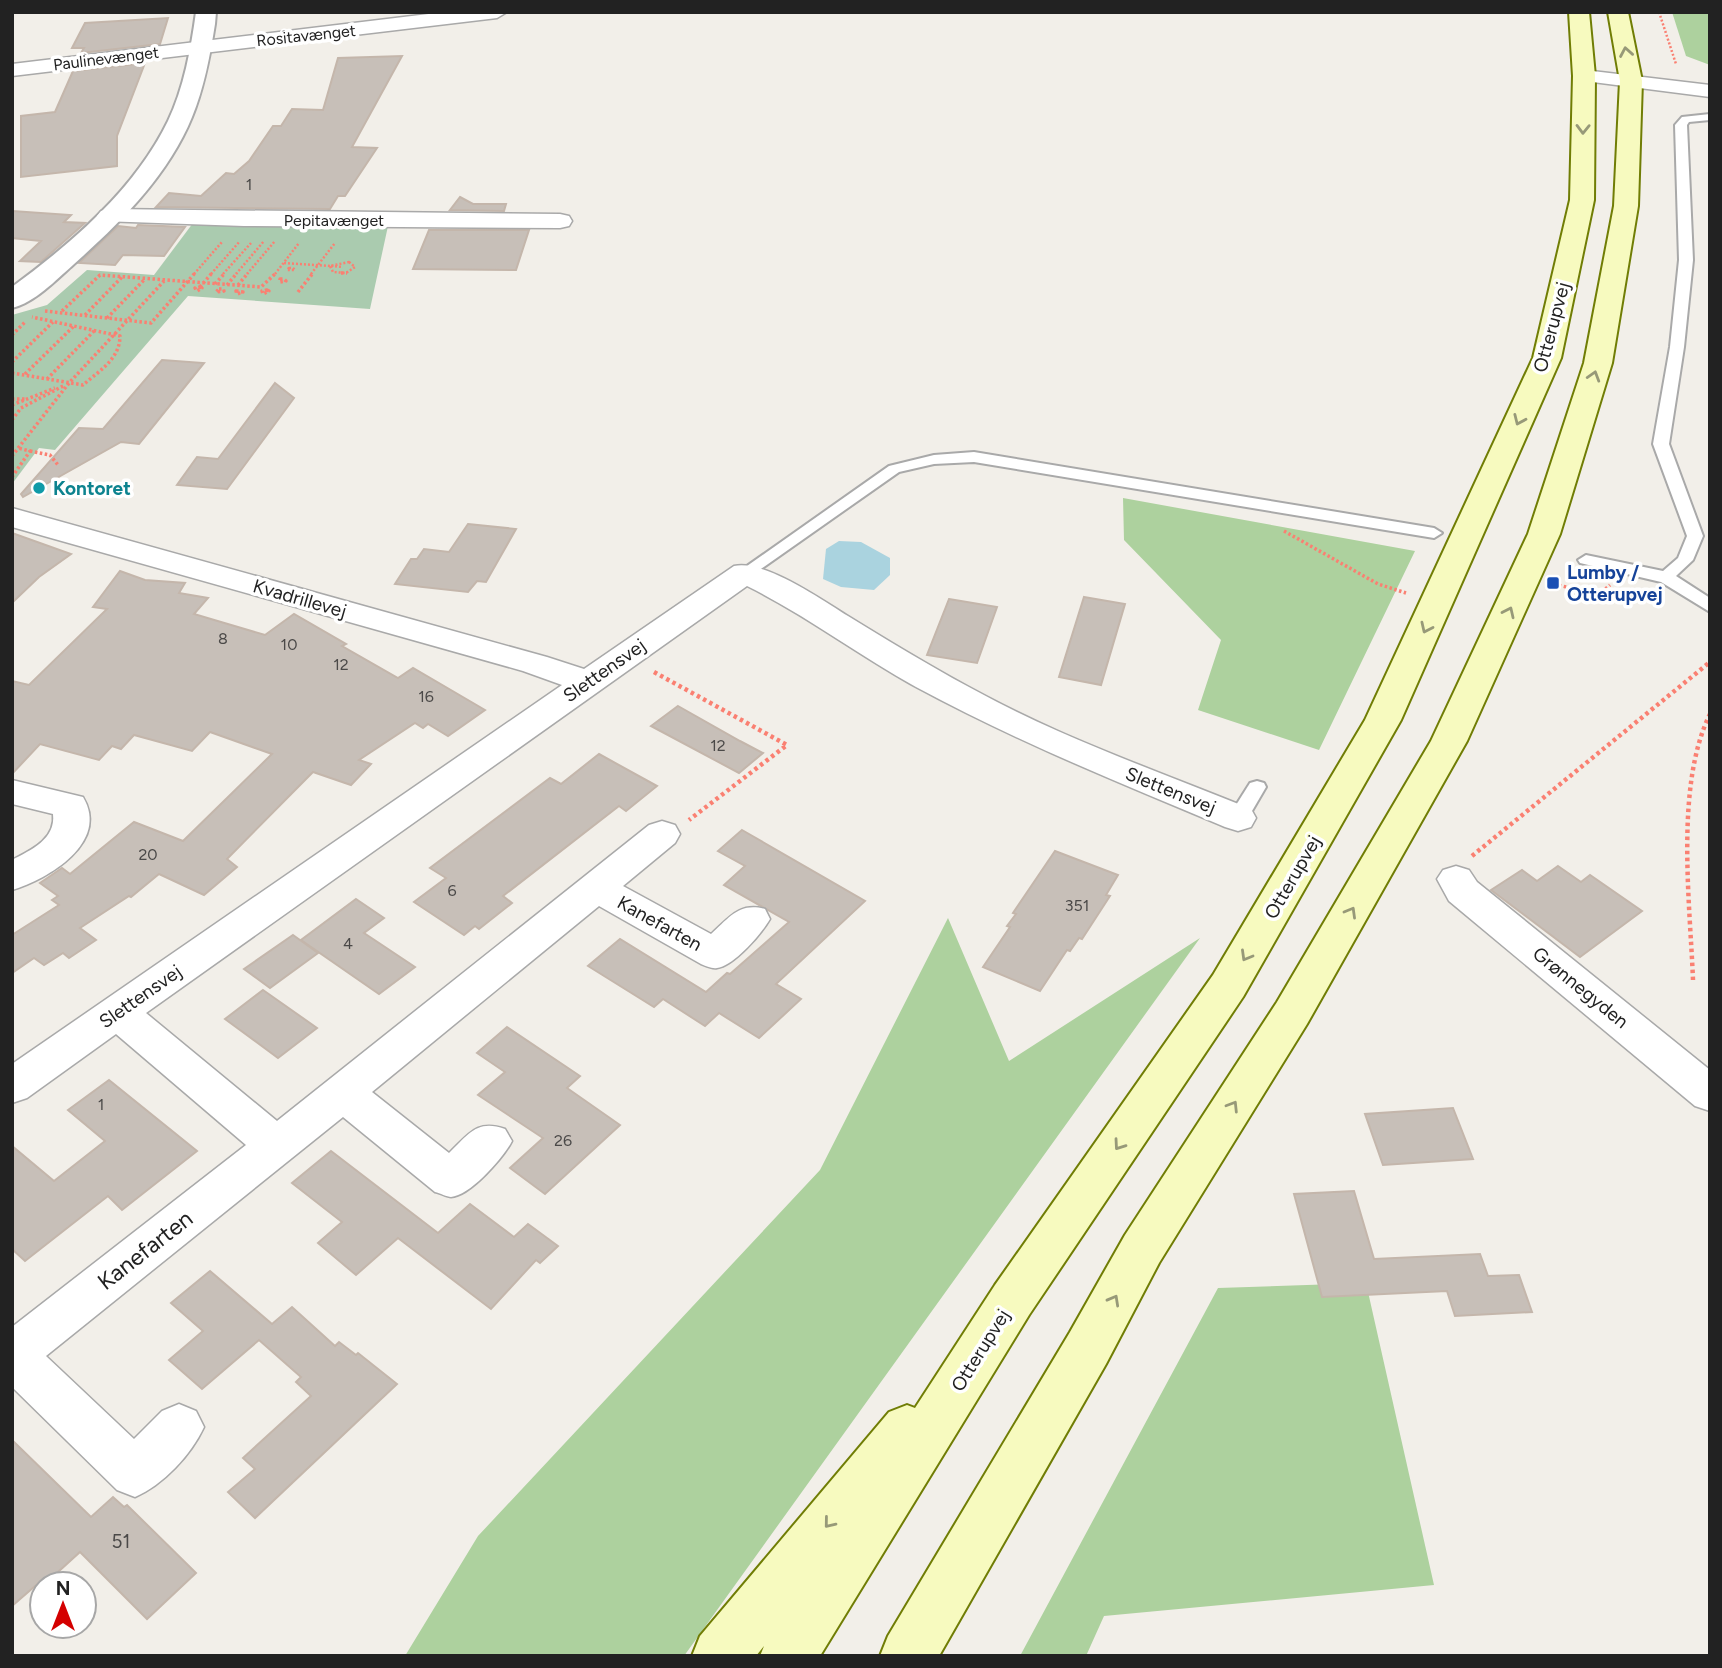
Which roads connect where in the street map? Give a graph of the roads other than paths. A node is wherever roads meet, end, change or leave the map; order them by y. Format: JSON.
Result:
{"nodes":[{"id":1,"x":206,"y":12,"type":"edge"},
{"id":2,"x":497,"y":12,"type":"edge"},
{"id":3,"x":1579,"y":12,"type":"edge"},
{"id":4,"x":1586,"y":12,"type":"edge"},
{"id":5,"x":1618,"y":12,"type":"edge"},
{"id":6,"x":199,"y":46,"type":"junction"},
{"id":7,"x":12,"y":70,"type":"edge"},
{"id":8,"x":1613,"y":82,"type":"junction"},
{"id":9,"x":1710,"y":90,"type":"edge"},
{"id":10,"x":1710,"y":97,"type":"edge"},
{"id":11,"x":1710,"y":117,"type":"edge"},
{"id":12,"x":109,"y":216,"type":"junction"},
{"id":13,"x":560,"y":220,"type":"dead end"},
{"id":14,"x":24,"y":282,"type":"edge"},
{"id":15,"x":21,"y":309,"type":"edge"},
{"id":16,"x":12,"y":517,"type":"edge"},
{"id":17,"x":1434,"y":533,"type":"dead end"},
{"id":18,"x":1586,"y":560,"type":"dead end"},
{"id":19,"x":744,"y":573,"type":"junction"},
{"id":20,"x":1667,"y":576,"type":"junction"},
{"id":21,"x":1710,"y":607,"type":"edge"},
{"id":22,"x":587,"y":682,"type":"junction"},
{"id":23,"x":1257,"y":787,"type":"dead end"},
{"id":24,"x":12,"y":792,"type":"edge"},
{"id":25,"x":1238,"y":818,"type":"joint"},
{"id":26,"x":662,"y":835,"type":"road end"},
{"id":27,"x":12,"y":877,"type":"edge"},
{"id":28,"x":1456,"y":879,"type":"road end"},
{"id":29,"x":597,"y":888,"type":"junction"},
{"id":30,"x":751,"y":919,"type":"dead end"},
{"id":31,"x":117,"y":1012,"type":"junction"},
{"id":32,"x":12,"y":1086,"type":"edge"},
{"id":33,"x":343,"y":1093,"type":"junction"},
{"id":34,"x":1710,"y":1094,"type":"edge"},
{"id":35,"x":490,"y":1141,"type":"dead end"},
{"id":36,"x":277,"y":1146,"type":"junction"},
{"id":37,"x":1012,"y":1300,"type":"junction"},
{"id":38,"x":1088,"y":1348,"type":"junction"},
{"id":39,"x":179,"y":1427,"type":"dead end"},
{"id":40,"x":720,"y":1656,"type":"edge"},
{"id":41,"x":788,"y":1656,"type":"edge"},
{"id":42,"x":908,"y":1656,"type":"edge"},
{"id":43,"x":937,"y":1656,"type":"edge"}],
"edges":[{"from":1,"to":6,"type":"street"},
{"from":2,"to":6,"type":"street","name":"Rositavænget"},
{"from":3,"to":8,"type":"main road","name":"Otterupvej"},
{"from":4,"to":8,"type":"main road"},
{"from":8,"to":5,"type":"main road","name":"Otterupvej","one_way":true},
{"from":6,"to":7,"type":"street","name":"Paulinevænget"},
{"from":6,"to":12,"type":"street"},
{"from":8,"to":9,"type":"street"},
{"from":8,"to":10,"type":"street"},
{"from":8,"to":37,"type":"main road","name":"Otterupvej","one_way":true},
{"from":38,"to":8,"type":"main road","name":"Otterupvej","one_way":true},
{"from":11,"to":20,"type":"lane"},
{"from":12,"to":13,"type":"street","name":"Pepitavænget"},
{"from":12,"to":14,"type":"street"},
{"from":14,"to":15,"type":"street"},
{"from":16,"to":22,"type":"street","name":"Kvadrillevej"},
{"from":17,"to":19,"type":"lane"},
{"from":18,"to":20,"type":"lane"},
{"from":19,"to":22,"type":"street","name":"Slettensvej"},
{"from":19,"to":25,"type":"street","name":"Slettensvej"},
{"from":20,"to":21,"type":"lane"},
{"from":22,"to":31,"type":"street","name":"Slettensvej"},
{"from":23,"to":25,"type":"lane"},
{"from":24,"to":27,"type":"street"},
{"from":26,"to":29,"type":"street","name":"Kanefarten"},
{"from":28,"to":34,"type":"street","name":"Grønnegyden"},
{"from":29,"to":30,"type":"street","name":"Kanefarten"},
{"from":29,"to":33,"type":"street","name":"Kanefarten"},
{"from":31,"to":32,"type":"street","name":"Slettensvej"},
{"from":31,"to":36,"type":"street"},
{"from":33,"to":35,"type":"street"},
{"from":33,"to":36,"type":"street","name":"Kanefarten"},
{"from":36,"to":39,"type":"street","name":"Kanefarten"},
{"from":37,"to":40,"type":"main road","one_way":true},
{"from":37,"to":41,"type":"main road","name":"Otterupvej"},
{"from":38,"to":42,"type":"main road","name":"Otterupvej"},
{"from":38,"to":43,"type":"main road"}]}
